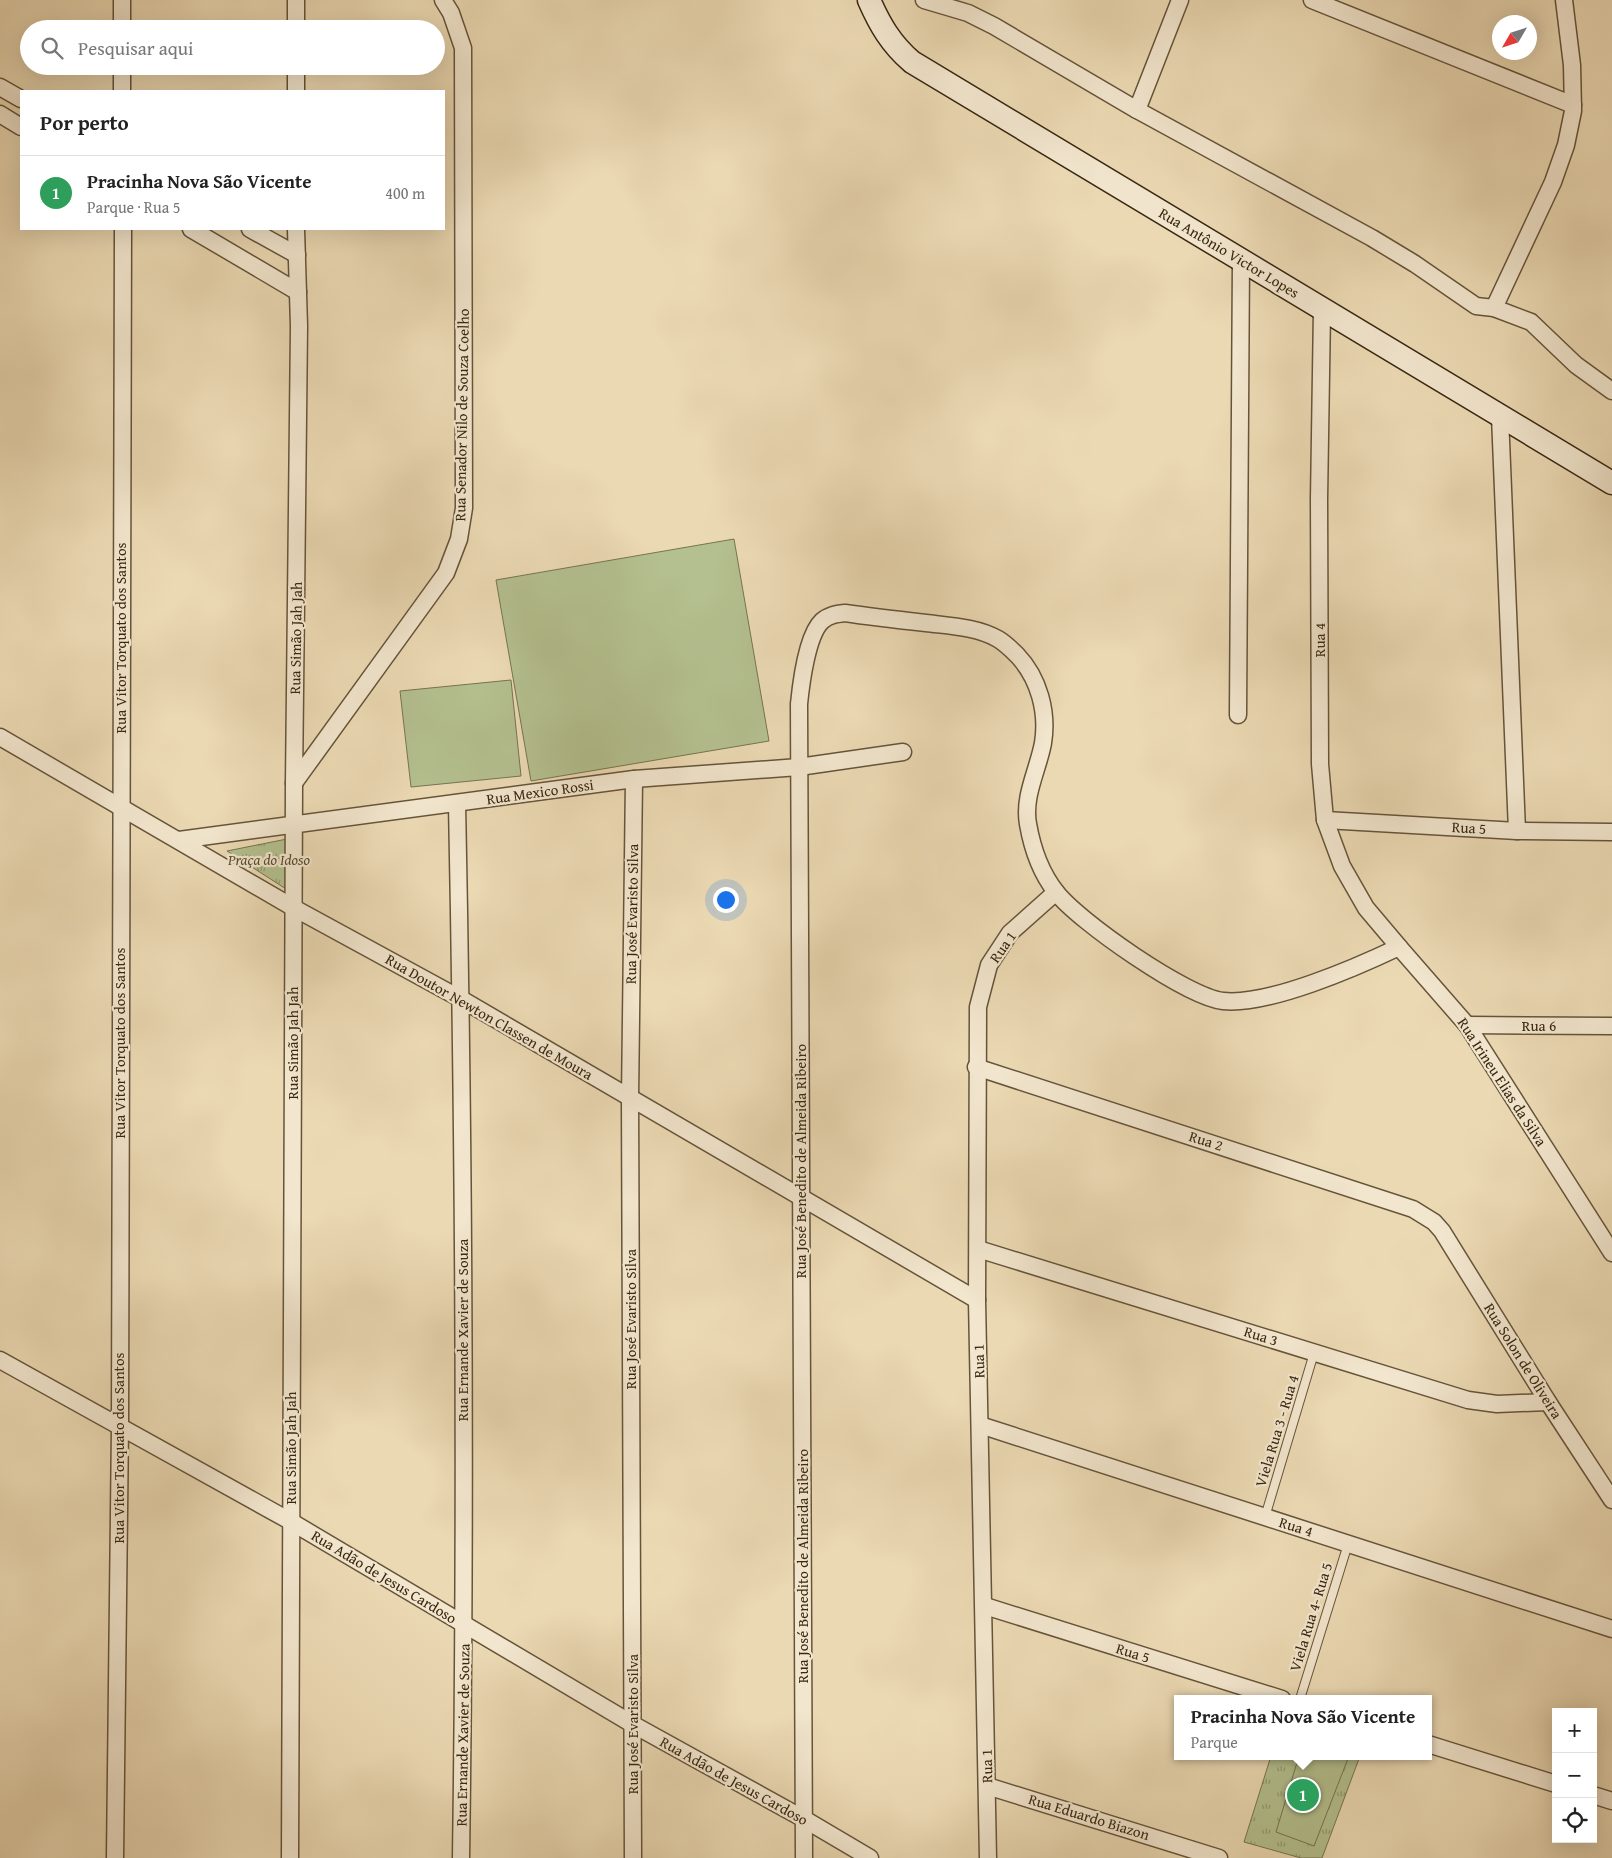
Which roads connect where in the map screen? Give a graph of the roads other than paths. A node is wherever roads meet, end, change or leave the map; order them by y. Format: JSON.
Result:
{"nodes":[{"id":1,"x":122,"y":0,"type":"edge"},
{"id":2,"x":296,"y":0,"type":"edge"},
{"id":3,"x":443,"y":0,"type":"edge"},
{"id":4,"x":869,"y":0,"type":"edge"},
{"id":5,"x":924,"y":0,"type":"edge"},
{"id":6,"x":1180,"y":0,"type":"edge"},
{"id":7,"x":1312,"y":0,"type":"edge"},
{"id":8,"x":1564,"y":0,"type":"edge"},
{"id":9,"x":971,"y":6,"type":"edge"},
{"id":10,"x":122,"y":20,"type":"edge"},
{"id":11,"x":296,"y":20,"type":"edge"},
{"id":12,"x":122,"y":75,"type":"edge"},
{"id":13,"x":296,"y":75,"type":"edge"},
{"id":14,"x":0,"y":87,"type":"edge"},
{"id":15,"x":122,"y":90,"type":"edge"},
{"id":16,"x":296,"y":90,"type":"edge"},
{"id":17,"x":20,"y":98,"type":"edge"},
{"id":18,"x":1573,"y":105,"type":"junction"},
{"id":19,"x":1137,"y":110,"type":"junction"},
{"id":20,"x":0,"y":114,"type":"edge"},
{"id":21,"x":20,"y":126,"type":"edge"},
{"id":22,"x":123,"y":230,"type":"edge"},
{"id":23,"x":192,"y":230,"type":"edge"},
{"id":24,"x":252,"y":230,"type":"edge"},
{"id":25,"x":296,"y":230,"type":"edge"},
{"id":26,"x":296,"y":255,"type":"junction"},
{"id":27,"x":1241,"y":259,"type":"junction"},
{"id":28,"x":298,"y":292,"type":"junction"},
{"id":29,"x":1494,"y":308,"type":"junction"},
{"id":30,"x":1322,"y":310,"type":"junction"},
{"id":31,"x":1612,"y":391,"type":"edge"},
{"id":32,"x":1500,"y":416,"type":"junction"},
{"id":33,"x":1612,"y":483,"type":"edge"},
{"id":34,"x":1238,"y":715,"type":"dead end"},
{"id":35,"x":0,"y":737,"type":"edge"},
{"id":36,"x":903,"y":752,"type":"dead end"},
{"id":37,"x":799,"y":766,"type":"junction"},
{"id":38,"x":634,"y":779,"type":"junction"},
{"id":39,"x":294,"y":783,"type":"junction"},
{"id":40,"x":457,"y":803,"type":"junction"},
{"id":41,"x":120,"y":806,"type":"junction"},
{"id":42,"x":1325,"y":820,"type":"junction"},
{"id":43,"x":295,"y":823,"type":"junction"},
{"id":44,"x":1517,"y":831,"type":"junction"},
{"id":45,"x":1612,"y":832,"type":"edge"},
{"id":46,"x":179,"y":840,"type":"junction"},
{"id":47,"x":1056,"y":892,"type":"junction"},
{"id":48,"x":294,"y":908,"type":"junction"},
{"id":49,"x":1399,"y":947,"type":"junction"},
{"id":50,"x":461,"y":999,"type":"junction"},
{"id":51,"x":1467,"y":1025,"type":"junction"},
{"id":52,"x":1612,"y":1026,"type":"edge"},
{"id":53,"x":976,"y":1067,"type":"junction"},
{"id":54,"x":630,"y":1098,"type":"junction"},
{"id":55,"x":801,"y":1199,"type":"junction"},
{"id":56,"x":1434,"y":1222,"type":"joint"},
{"id":57,"x":978,"y":1249,"type":"junction"},
{"id":58,"x":1612,"y":1253,"type":"edge"},
{"id":59,"x":977,"y":1300,"type":"junction"},
{"id":60,"x":1314,"y":1353,"type":"junction"},
{"id":61,"x":0,"y":1360,"type":"edge"},
{"id":62,"x":1548,"y":1402,"type":"junction"},
{"id":63,"x":980,"y":1425,"type":"junction"},
{"id":64,"x":120,"y":1426,"type":"junction"},
{"id":65,"x":1612,"y":1500,"type":"edge"},
{"id":66,"x":1265,"y":1517,"type":"junction"},
{"id":67,"x":290,"y":1520,"type":"junction"},
{"id":68,"x":1348,"y":1544,"type":"junction"},
{"id":69,"x":984,"y":1606,"type":"junction"},
{"id":70,"x":464,"y":1625,"type":"junction"},
{"id":71,"x":1612,"y":1629,"type":"edge"},
{"id":72,"x":1269,"y":1695,"type":"edge"},
{"id":73,"x":1301,"y":1695,"type":"edge"},
{"id":74,"x":634,"y":1725,"type":"junction"},
{"id":75,"x":1432,"y":1745,"type":"edge"},
{"id":76,"x":1552,"y":1783,"type":"edge"},
{"id":77,"x":987,"y":1786,"type":"junction"},
{"id":78,"x":1597,"y":1797,"type":"edge"},
{"id":79,"x":1612,"y":1801,"type":"edge"},
{"id":80,"x":804,"y":1819,"type":"junction"},
{"id":81,"x":115,"y":1858,"type":"edge"},
{"id":82,"x":290,"y":1858,"type":"edge"},
{"id":83,"x":461,"y":1858,"type":"edge"},
{"id":84,"x":632,"y":1858,"type":"edge"},
{"id":85,"x":804,"y":1858,"type":"edge"},
{"id":86,"x":870,"y":1858,"type":"edge"},
{"id":87,"x":988,"y":1858,"type":"edge"},
{"id":88,"x":1219,"y":1858,"type":"edge"}],
"edges":[{"from":1,"to":10,"type":"street"},
{"from":2,"to":11,"type":"street"},
{"from":3,"to":39,"type":"street","name":"Rua Senador Nilo de Souza Coelho"},
{"from":4,"to":27,"type":"main road","name":"Rua Antônio Victor Lopes"},
{"from":5,"to":9,"type":"street"},
{"from":6,"to":19,"type":"street"},
{"from":7,"to":18,"type":"street"},
{"from":8,"to":18,"type":"street"},
{"from":9,"to":19,"type":"street"},
{"from":12,"to":15,"type":"street"},
{"from":13,"to":16,"type":"street"},
{"from":14,"to":17,"type":"street"},
{"from":18,"to":29,"type":"street"},
{"from":19,"to":29,"type":"street"},
{"from":20,"to":21,"type":"street"},
{"from":22,"to":41,"type":"street","name":"Rua Vitor Torquato dos Santos"},
{"from":23,"to":28,"type":"street"},
{"from":24,"to":26,"type":"street"},
{"from":25,"to":26,"type":"street","name":"Rua Simão Jah Jah"},
{"from":26,"to":28,"type":"street","name":"Rua Simão Jah Jah"},
{"from":27,"to":30,"type":"main road","name":"Rua Antônio Victor Lopes"},
{"from":27,"to":34,"type":"street"},
{"from":28,"to":39,"type":"street","name":"Rua Simão Jah Jah"},
{"from":29,"to":31,"type":"street"},
{"from":30,"to":32,"type":"main road","name":"Rua Antônio Victor Lopes"},
{"from":30,"to":42,"type":"street","name":"Rua 4"},
{"from":32,"to":33,"type":"main road","name":"Rua Antônio Victor Lopes"},
{"from":32,"to":44,"type":"street"},
{"from":35,"to":41,"type":"street","name":"Rua Doutor Newton Classen de Moura"},
{"from":36,"to":37,"type":"street","name":"Rua Mexico Rossi"},
{"from":37,"to":38,"type":"street","name":"Rua Mexico Rossi"},
{"from":37,"to":47,"type":"street","name":"Rua José Benedito de Almeida Ribeiro"},
{"from":37,"to":55,"type":"street","name":"Rua José Benedito de Almeida Ribeiro"},
{"from":38,"to":40,"type":"street","name":"Rua Mexico Rossi"},
{"from":38,"to":54,"type":"street","name":"Rua José Evaristo Silva"},
{"from":39,"to":43,"type":"street","name":"Rua Simão Jah Jah"},
{"from":40,"to":43,"type":"street","name":"Rua Mexico Rossi"},
{"from":40,"to":50,"type":"street","name":"Rua Ernande Xavier de Souza"},
{"from":41,"to":46,"type":"street","name":"Rua Doutor Newton Classen de Moura"},
{"from":41,"to":64,"type":"street","name":"Rua Vitor Torquato dos Santos"},
{"from":42,"to":44,"type":"street","name":"Rua 5"},
{"from":42,"to":49,"type":"street","name":"Rua 4"},
{"from":43,"to":46,"type":"street","name":"Rua Mexico Rossi"},
{"from":43,"to":48,"type":"street","name":"Rua Simão Jah Jah"},
{"from":44,"to":45,"type":"street","name":"Rua 5"},
{"from":46,"to":48,"type":"street","name":"Rua Doutor Newton Classen de Moura"},
{"from":47,"to":49,"type":"street"},
{"from":47,"to":53,"type":"street","name":"Rua 1"},
{"from":48,"to":50,"type":"street","name":"Rua Doutor Newton Classen de Moura"},
{"from":48,"to":67,"type":"street","name":"Rua Simão Jah Jah"},
{"from":49,"to":51,"type":"street","name":"Rua Irineu Elias da Silva"},
{"from":50,"to":54,"type":"street","name":"Rua Doutor Newton Classen de Moura"},
{"from":50,"to":70,"type":"street","name":"Rua Ernande Xavier de Souza"},
{"from":51,"to":52,"type":"street","name":"Rua 6"},
{"from":51,"to":58,"type":"street","name":"Rua Irineu Elias da Silva"},
{"from":53,"to":56,"type":"street","name":"Rua 2"},
{"from":53,"to":57,"type":"street","name":"Rua 1"},
{"from":54,"to":55,"type":"street","name":"Rua Doutor Newton Classen de Moura"},
{"from":54,"to":74,"type":"street","name":"Rua José Evaristo Silva"},
{"from":55,"to":59,"type":"street","name":"Rua Doutor Newton Classen de Moura"},
{"from":55,"to":80,"type":"street","name":"Rua José Benedito de Almeida Ribeiro"},
{"from":56,"to":62,"type":"street","name":"Rua Solon de Oliveira"},
{"from":57,"to":59,"type":"street","name":"Rua 1"},
{"from":57,"to":60,"type":"street","name":"Rua 3"},
{"from":59,"to":63,"type":"street","name":"Rua 1"},
{"from":60,"to":62,"type":"street","name":"Rua 3"},
{"from":60,"to":66,"type":"lane","name":"Viela Rua 3 - Rua 4"},
{"from":61,"to":64,"type":"street","name":"Rua Adão de Jesus Cardoso"},
{"from":62,"to":65,"type":"street","name":"Rua Solon de Oliveira"},
{"from":63,"to":66,"type":"street","name":"Rua 4"},
{"from":63,"to":69,"type":"street","name":"Rua 1"},
{"from":64,"to":67,"type":"street","name":"Rua Adão de Jesus Cardoso"},
{"from":64,"to":81,"type":"street","name":"Rua Vitor Torquato dos Santos"},
{"from":66,"to":68,"type":"street","name":"Rua 4"},
{"from":67,"to":70,"type":"street","name":"Rua Adão de Jesus Cardoso"},
{"from":67,"to":82,"type":"street","name":"Rua Simão Jah Jah"},
{"from":68,"to":71,"type":"street","name":"Rua 4"},
{"from":68,"to":73,"type":"lane","name":"Viela Rua 4- Rua 5"},
{"from":69,"to":72,"type":"street","name":"Rua 5"},
{"from":69,"to":77,"type":"street","name":"Rua 1"},
{"from":70,"to":74,"type":"street","name":"Rua Adão de Jesus Cardoso"},
{"from":70,"to":83,"type":"street","name":"Rua Ernande Xavier de Souza"},
{"from":74,"to":80,"type":"street","name":"Rua Adão de Jesus Cardoso"},
{"from":74,"to":84,"type":"street","name":"Rua José Evaristo Silva"},
{"from":75,"to":76,"type":"street"},
{"from":77,"to":87,"type":"street","name":"Rua 1"},
{"from":77,"to":88,"type":"street","name":"Rua Eduardo Biazon"},
{"from":78,"to":79,"type":"street"},
{"from":80,"to":85,"type":"street","name":"Rua José Benedito de Almeida Ribeiro"},
{"from":80,"to":86,"type":"street","name":"Rua Adão de Jesus Cardoso"}]}
